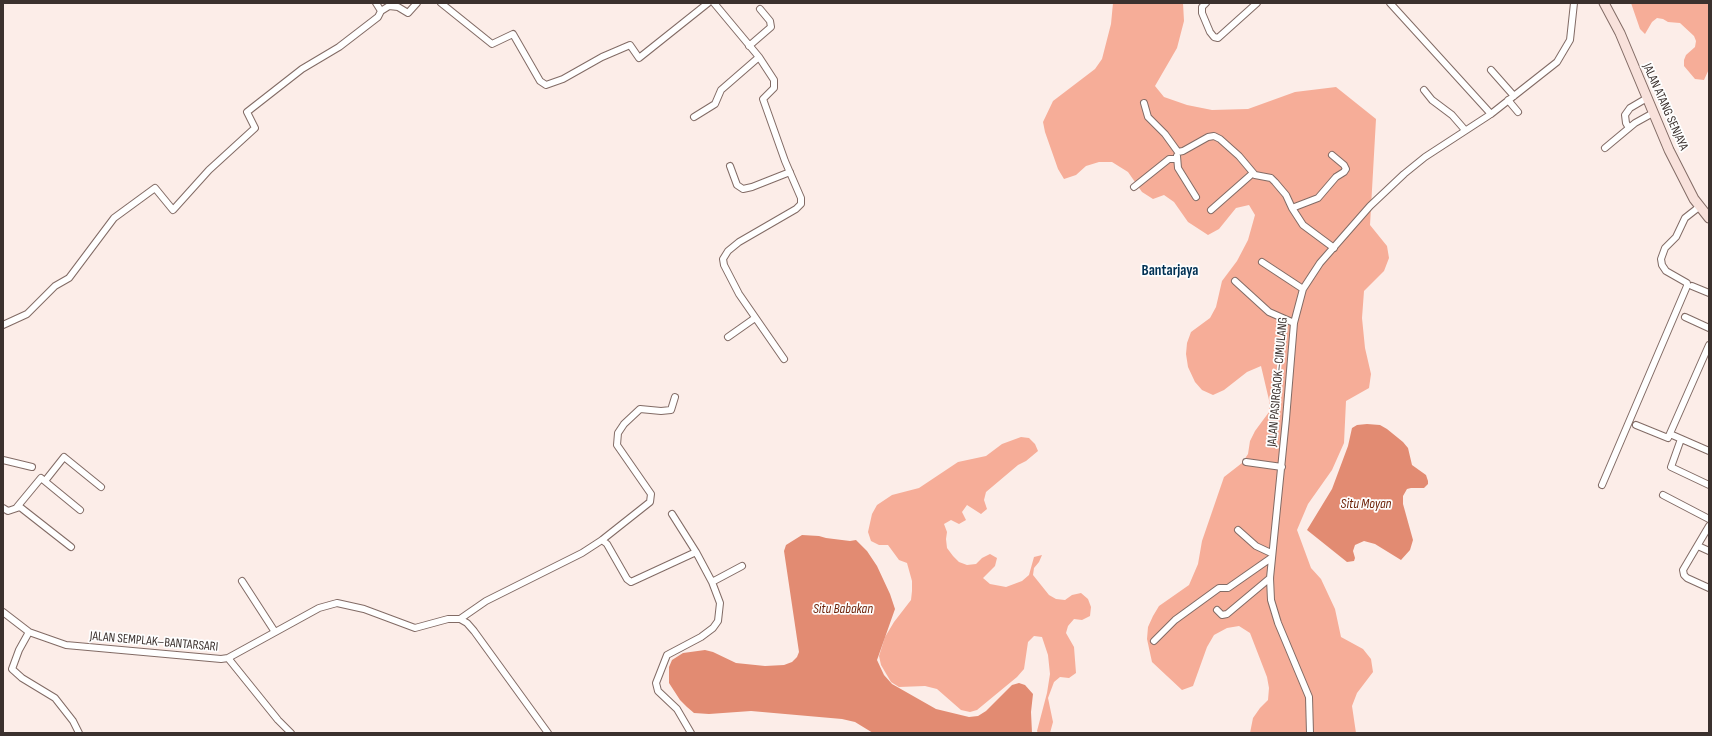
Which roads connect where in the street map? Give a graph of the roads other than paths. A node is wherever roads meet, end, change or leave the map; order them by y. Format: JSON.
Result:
{"nodes":[{"id":1,"x":376,"y":3,"type":"edge"},
{"id":2,"x":417,"y":3,"type":"edge"},
{"id":3,"x":441,"y":3,"type":"edge"},
{"id":4,"x":708,"y":3,"type":"edge"},
{"id":5,"x":714,"y":3,"type":"edge"},
{"id":6,"x":1206,"y":3,"type":"edge"},
{"id":7,"x":1257,"y":3,"type":"edge"},
{"id":8,"x":1390,"y":3,"type":"edge"},
{"id":9,"x":1574,"y":3,"type":"edge"},
{"id":10,"x":1604,"y":3,"type":"edge"},
{"id":11,"x":760,"y":9,"type":"dead end"},
{"id":12,"x":381,"y":11,"type":"junction"},
{"id":13,"x":749,"y":46,"type":"junction"},
{"id":14,"x":759,"y":57,"type":"junction"},
{"id":15,"x":1491,"y":70,"type":"dead end"},
{"id":16,"x":1424,"y":90,"type":"dead end"},
{"id":17,"x":1511,"y":98,"type":"junction"},
{"id":18,"x":1647,"y":98,"type":"junction"},
{"id":19,"x":1144,"y":103,"type":"dead end"},
{"id":20,"x":1518,"y":112,"type":"dead end"},
{"id":21,"x":1653,"y":113,"type":"junction"},
{"id":22,"x":1491,"y":114,"type":"junction"},
{"id":23,"x":694,"y":117,"type":"dead end"},
{"id":24,"x":1629,"y":128,"type":"junction"},
{"id":25,"x":1465,"y":130,"type":"junction"},
{"id":26,"x":1605,"y":148,"type":"dead end"},
{"id":27,"x":1178,"y":152,"type":"junction"},
{"id":28,"x":1332,"y":155,"type":"dead end"},
{"id":29,"x":1176,"y":159,"type":"junction"},
{"id":30,"x":730,"y":166,"type":"dead end"},
{"id":31,"x":790,"y":172,"type":"junction"},
{"id":32,"x":1253,"y":173,"type":"junction"},
{"id":33,"x":1134,"y":187,"type":"dead end"},
{"id":34,"x":1196,"y":197,"type":"dead end"},
{"id":35,"x":1292,"y":208,"type":"junction"},
{"id":36,"x":1696,"y":209,"type":"junction"},
{"id":37,"x":1211,"y":210,"type":"dead end"},
{"id":38,"x":1709,"y":218,"type":"edge"},
{"id":39,"x":1334,"y":248,"type":"junction"},
{"id":40,"x":1262,"y":262,"type":"dead end"},
{"id":41,"x":1235,"y":281,"type":"dead end"},
{"id":42,"x":1692,"y":286,"type":"dead end"},
{"id":43,"x":1303,"y":289,"type":"junction"},
{"id":44,"x":1709,"y":294,"type":"edge"},
{"id":45,"x":1685,"y":317,"type":"dead end"},
{"id":46,"x":755,"y":318,"type":"junction"},
{"id":47,"x":1294,"y":323,"type":"junction"},
{"id":48,"x":3,"y":325,"type":"edge"},
{"id":49,"x":1709,"y":328,"type":"edge"},
{"id":50,"x":728,"y":337,"type":"dead end"},
{"id":51,"x":1709,"y":345,"type":"edge"},
{"id":52,"x":784,"y":359,"type":"dead end"},
{"id":53,"x":1706,"y":361,"type":"edge"},
{"id":54,"x":675,"y":398,"type":"dead end"},
{"id":55,"x":1636,"y":424,"type":"dead end"},
{"id":56,"x":1670,"y":434,"type":"junction"},
{"id":57,"x":1681,"y":439,"type":"junction"},
{"id":58,"x":1709,"y":451,"type":"edge"},
{"id":59,"x":3,"y":460,"type":"edge"},
{"id":60,"x":1246,"y":462,"type":"dead end"},
{"id":61,"x":32,"y":467,"type":"dead end"},
{"id":62,"x":1282,"y":467,"type":"junction"},
{"id":63,"x":45,"y":481,"type":"junction"},
{"id":64,"x":1709,"y":484,"type":"edge"},
{"id":65,"x":1602,"y":486,"type":"dead end"},
{"id":66,"x":101,"y":487,"type":"dead end"},
{"id":67,"x":1663,"y":495,"type":"dead end"},
{"id":68,"x":17,"y":507,"type":"junction"},
{"id":69,"x":3,"y":508,"type":"edge"},
{"id":70,"x":80,"y":510,"type":"dead end"},
{"id":71,"x":672,"y":514,"type":"dead end"},
{"id":72,"x":1709,"y":519,"type":"edge"},
{"id":73,"x":1709,"y":526,"type":"edge"},
{"id":74,"x":1238,"y":530,"type":"dead end"},
{"id":75,"x":602,"y":540,"type":"junction"},
{"id":76,"x":1698,"y":546,"type":"junction"},
{"id":77,"x":72,"y":547,"type":"dead end"},
{"id":78,"x":1709,"y":551,"type":"edge"},
{"id":79,"x":696,"y":552,"type":"junction"},
{"id":80,"x":1271,"y":556,"type":"junction"},
{"id":81,"x":742,"y":566,"type":"dead end"},
{"id":82,"x":1270,"y":578,"type":"junction"},
{"id":83,"x":242,"y":581,"type":"dead end"},
{"id":84,"x":712,"y":582,"type":"junction"},
{"id":85,"x":1709,"y":588,"type":"edge"},
{"id":86,"x":1217,"y":610,"type":"dead end"},
{"id":87,"x":3,"y":612,"type":"edge"},
{"id":88,"x":460,"y":619,"type":"junction"},
{"id":89,"x":29,"y":632,"type":"junction"},
{"id":90,"x":275,"y":632,"type":"junction"},
{"id":91,"x":1154,"y":641,"type":"dead end"},
{"id":92,"x":228,"y":658,"type":"junction"},
{"id":93,"x":79,"y":733,"type":"edge"},
{"id":94,"x":291,"y":733,"type":"edge"},
{"id":95,"x":548,"y":733,"type":"edge"},
{"id":96,"x":691,"y":733,"type":"edge"},
{"id":97,"x":1310,"y":733,"type":"edge"}],
"edges":[{"from":1,"to":12,"type":"street"},
{"from":2,"to":12,"type":"street"},
{"from":3,"to":4,"type":"street"},
{"from":5,"to":13,"type":"street"},
{"from":6,"to":7,"type":"street"},
{"from":8,"to":22,"type":"street"},
{"from":9,"to":17,"type":"street","name":"JALAN PASIRGAOK–CIMULANG"},
{"from":10,"to":18,"type":"main road","name":"JALAN ATANG SENJAYA"},
{"from":11,"to":13,"type":"street"},
{"from":12,"to":48,"type":"street"},
{"from":13,"to":14,"type":"street"},
{"from":14,"to":23,"type":"street"},
{"from":14,"to":31,"type":"street"},
{"from":15,"to":17,"type":"street"},
{"from":16,"to":25,"type":"street"},
{"from":17,"to":20,"type":"street"},
{"from":17,"to":22,"type":"street","name":"JALAN PASIRGAOK–CIMULANG"},
{"from":18,"to":21,"type":"main road","name":"JALAN ATANG SENJAYA"},
{"from":18,"to":24,"type":"street"},
{"from":19,"to":27,"type":"street"},
{"from":21,"to":24,"type":"street"},
{"from":21,"to":36,"type":"main road","name":"JALAN ATANG SENJAYA"},
{"from":22,"to":25,"type":"street","name":"JALAN PASIRGAOK–CIMULANG"},
{"from":24,"to":26,"type":"street"},
{"from":25,"to":39,"type":"street","name":"JALAN PASIRGAOK–CIMULANG"},
{"from":27,"to":29,"type":"street"},
{"from":27,"to":32,"type":"street"},
{"from":28,"to":35,"type":"street"},
{"from":29,"to":33,"type":"street"},
{"from":29,"to":34,"type":"street"},
{"from":30,"to":31,"type":"street"},
{"from":31,"to":46,"type":"street"},
{"from":32,"to":35,"type":"street"},
{"from":32,"to":37,"type":"street"},
{"from":35,"to":39,"type":"street"},
{"from":36,"to":38,"type":"main road","name":"JALAN ATANG SENJAYA"},
{"from":36,"to":65,"type":"street"},
{"from":39,"to":43,"type":"street","name":"JALAN PASIRGAOK–CIMULANG"},
{"from":40,"to":43,"type":"street"},
{"from":41,"to":47,"type":"street"},
{"from":42,"to":44,"type":"street"},
{"from":43,"to":47,"type":"street","name":"JALAN PASIRGAOK–CIMULANG"},
{"from":45,"to":49,"type":"street"},
{"from":46,"to":50,"type":"street"},
{"from":46,"to":52,"type":"street"},
{"from":47,"to":62,"type":"street","name":"JALAN PASIRGAOK–CIMULANG"},
{"from":51,"to":53,"type":"street"},
{"from":53,"to":56,"type":"street"},
{"from":54,"to":75,"type":"street"},
{"from":55,"to":56,"type":"street"},
{"from":56,"to":57,"type":"street"},
{"from":57,"to":58,"type":"street"},
{"from":57,"to":64,"type":"street"},
{"from":59,"to":61,"type":"street"},
{"from":60,"to":62,"type":"street"},
{"from":62,"to":80,"type":"street","name":"JALAN PASIRGAOK–CIMULANG"},
{"from":63,"to":66,"type":"street"},
{"from":63,"to":68,"type":"street"},
{"from":63,"to":70,"type":"street"},
{"from":67,"to":72,"type":"street"},
{"from":68,"to":69,"type":"street"},
{"from":68,"to":77,"type":"street"},
{"from":71,"to":79,"type":"street"},
{"from":73,"to":76,"type":"street"},
{"from":74,"to":80,"type":"street"},
{"from":75,"to":79,"type":"street"},
{"from":75,"to":88,"type":"street"},
{"from":76,"to":78,"type":"street"},
{"from":76,"to":85,"type":"street"},
{"from":79,"to":84,"type":"street"},
{"from":80,"to":82,"type":"street","name":"JALAN PASIRGAOK–CIMULANG"},
{"from":80,"to":91,"type":"street"},
{"from":81,"to":84,"type":"street"},
{"from":82,"to":86,"type":"street"},
{"from":82,"to":97,"type":"street","name":"JALAN PASIRGAOK–CIMULANG"},
{"from":83,"to":90,"type":"street"},
{"from":84,"to":96,"type":"street"},
{"from":87,"to":89,"type":"street","name":"JALAN SEMPLAK–BANTARSARI"},
{"from":88,"to":90,"type":"street","name":"JALAN SEMPLAK–BANTARSARI"},
{"from":88,"to":95,"type":"street"},
{"from":89,"to":92,"type":"street","name":"JALAN SEMPLAK–BANTARSARI"},
{"from":89,"to":93,"type":"street"},
{"from":90,"to":92,"type":"street","name":"JALAN SEMPLAK–BANTARSARI"},
{"from":92,"to":94,"type":"street"}]}
